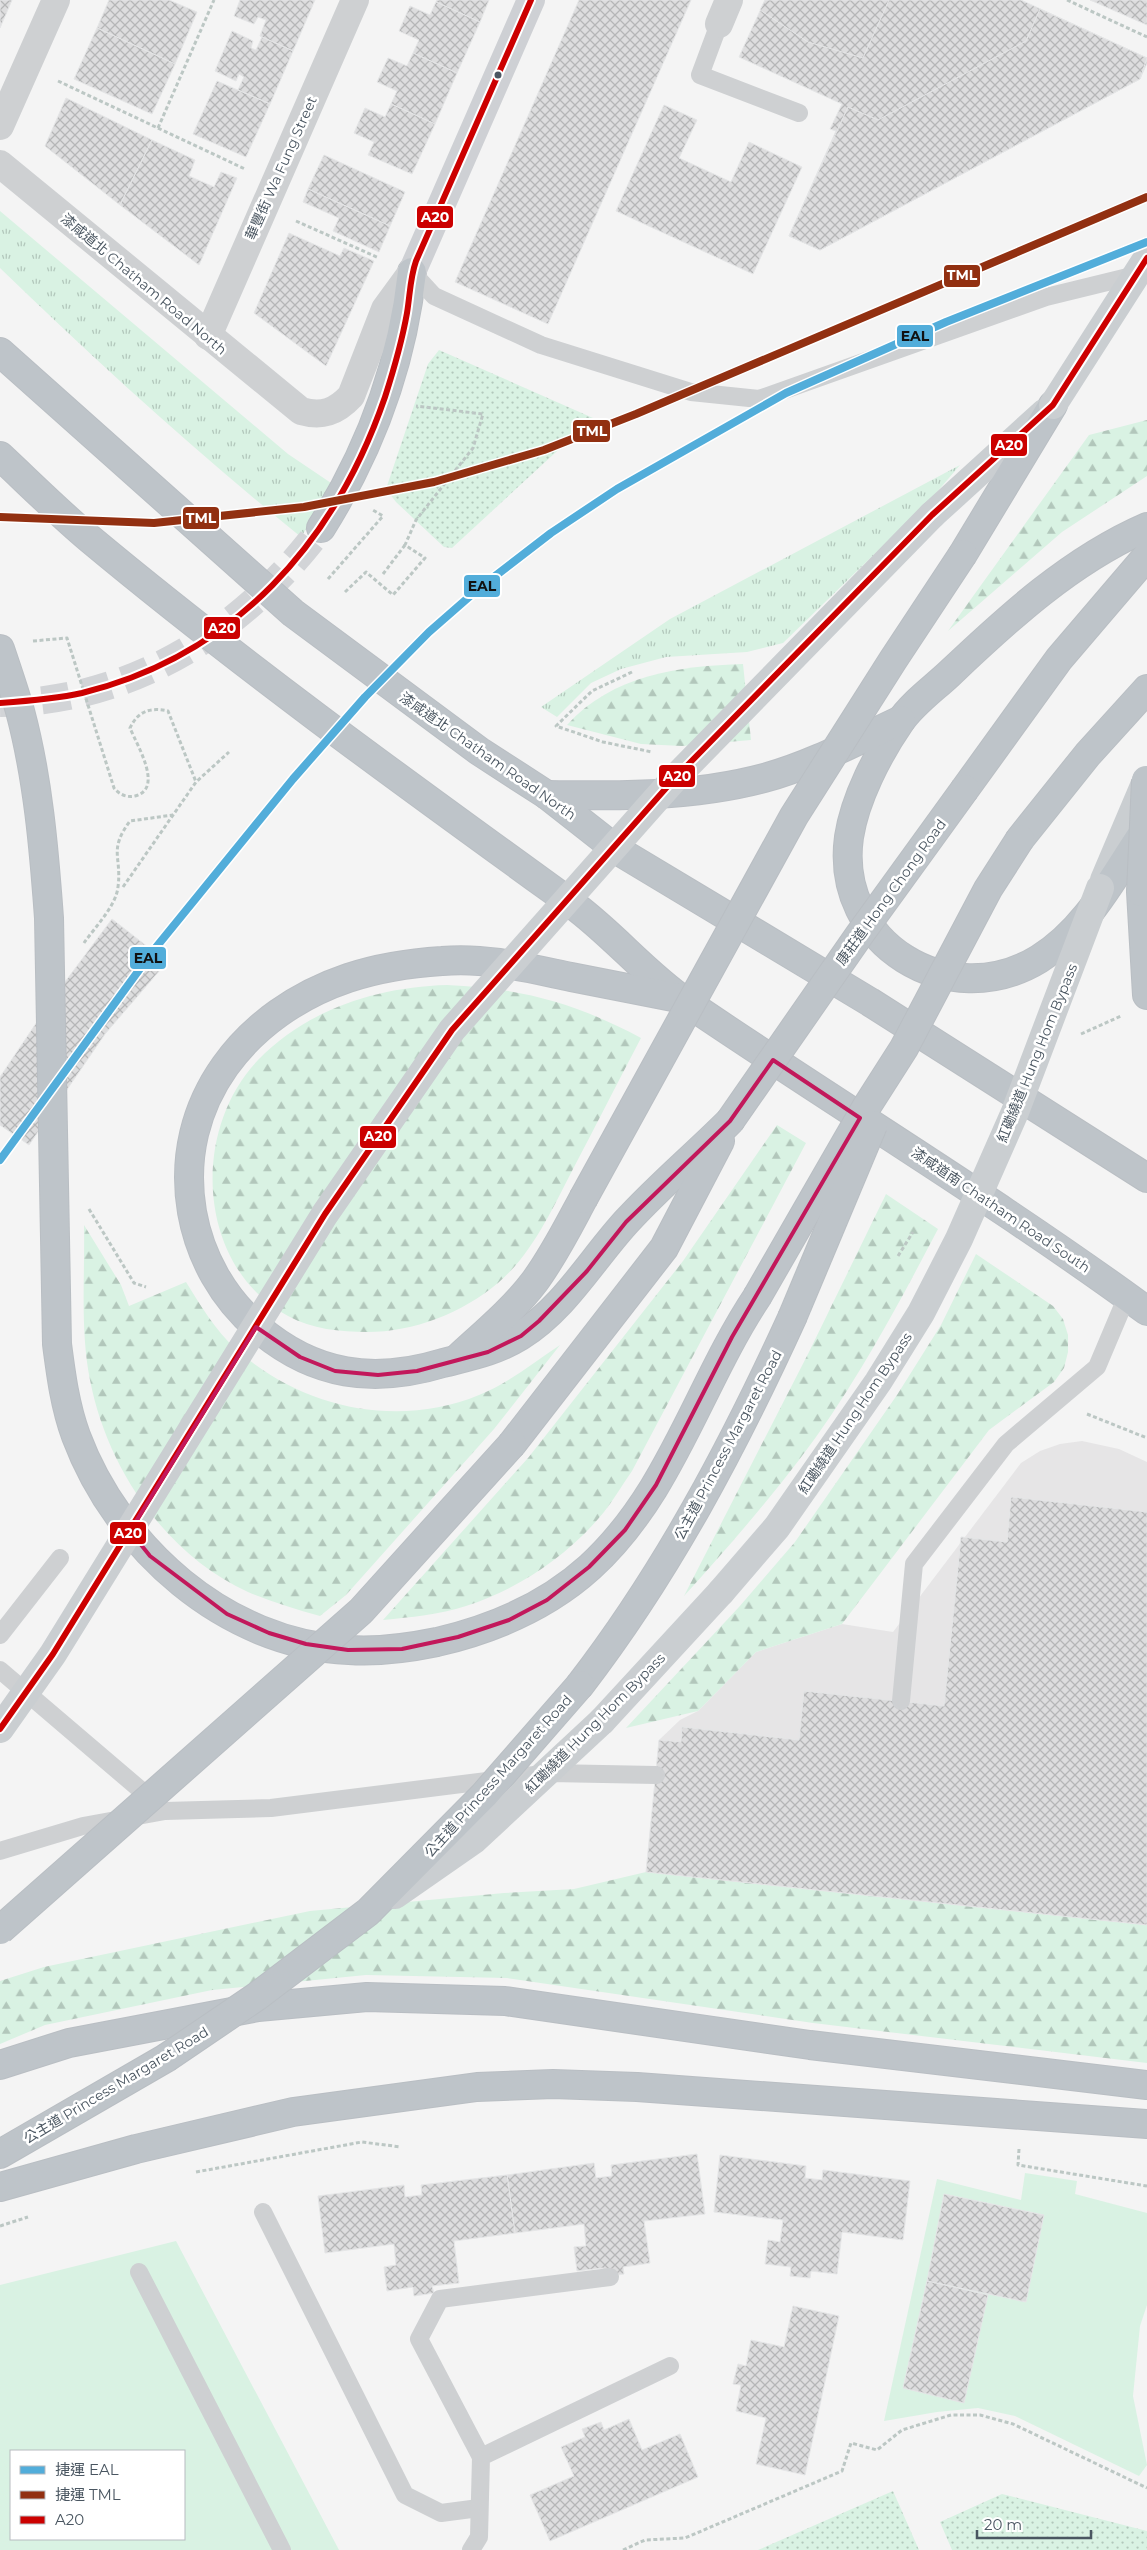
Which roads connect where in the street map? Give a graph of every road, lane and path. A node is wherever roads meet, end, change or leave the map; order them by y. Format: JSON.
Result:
{"nodes":[{"id":1,"x":56,"y":0,"type":"edge"},
{"id":2,"x":214,"y":0,"type":"edge"},
{"id":3,"x":355,"y":0,"type":"edge"},
{"id":4,"x":531,"y":0,"type":"edge"},
{"id":5,"x":1067,"y":0,"type":"edge"},
{"id":6,"x":724,"y":12,"type":"edge"},
{"id":7,"x":1147,"y":37,"type":"edge"},
{"id":8,"x":62,"y":72,"type":"dead end"},
{"id":9,"x":58,"y":81,"type":"junction"},
{"id":10,"x":54,"y":90,"type":"dead end"},
{"id":11,"x":799,"y":113,"type":"dead end"},
{"id":12,"x":0,"y":126,"type":"edge"},
{"id":13,"x":158,"y":128,"type":"junction"},
{"id":14,"x":0,"y":164,"type":"edge"},
{"id":15,"x":253,"y":173,"type":"dead end"},
{"id":16,"x":293,"y":220,"type":"dead end"},
{"id":17,"x":1147,"y":258,"type":"edge"},
{"id":18,"x":384,"y":260,"type":"dead end"},
{"id":19,"x":412,"y":272,"type":"junction"},
{"id":20,"x":1147,"y":272,"type":"edge"},
{"id":21,"x":208,"y":336,"type":"junction"},
{"id":22,"x":0,"y":352,"type":"edge"},
{"id":23,"x":1053,"y":405,"type":"junction"},
{"id":24,"x":414,"y":406,"type":"dead end"},
{"id":25,"x":0,"y":456,"type":"edge"},
{"id":26,"x":1147,"y":527,"type":"edge"},
{"id":27,"x":321,"y":528,"type":"tunnel mouth"},
{"id":28,"x":405,"y":545,"type":"junction"},
{"id":29,"x":1147,"y":556,"type":"edge"},
{"id":30,"x":383,"y":574,"type":"dead end"},
{"id":31,"x":345,"y":592,"type":"dead end"},
{"id":32,"x":0,"y":649,"type":"edge"},
{"id":33,"x":72,"y":654,"type":"dead end"},
{"id":34,"x":632,"y":672,"type":"dead end"},
{"id":35,"x":1147,"y":689,"type":"edge"},
{"id":36,"x":901,"y":720,"type":"junction"},
{"id":37,"x":556,"y":726,"type":"dead end"},
{"id":38,"x":229,"y":752,"type":"dead end"},
{"id":39,"x":1146,"y":779,"type":"edge"},
{"id":40,"x":196,"y":782,"type":"junction"},
{"id":41,"x":548,"y":795,"type":"junction"},
{"id":42,"x":173,"y":816,"type":"junction"},
{"id":43,"x":1147,"y":827,"type":"edge"},
{"id":44,"x":123,"y":887,"type":"dead end"},
{"id":45,"x":82,"y":946,"type":"dead end"},
{"id":46,"x":1147,"y":995,"type":"edge"},
{"id":47,"x":682,"y":999,"type":"junction"},
{"id":48,"x":904,"y":1048,"type":"junction"},
{"id":49,"x":730,"y":1121,"type":"junction"},
{"id":50,"x":1147,"y":1178,"type":"edge"},
{"id":51,"x":85,"y":1202,"type":"dead end"},
{"id":52,"x":913,"y":1232,"type":"dead end"},
{"id":53,"x":898,"y":1256,"type":"dead end"},
{"id":54,"x":146,"y":1287,"type":"dead end"},
{"id":55,"x":1137,"y":1303,"type":"edge"},
{"id":56,"x":456,"y":1360,"type":"junction"},
{"id":57,"x":1057,"y":1402,"type":"junction"},
{"id":58,"x":1147,"y":1438,"type":"edge"},
{"id":59,"x":60,"y":1558,"type":"dead end"},
{"id":60,"x":0,"y":1635,"type":"edge"},
{"id":61,"x":0,"y":1670,"type":"edge"},
{"id":62,"x":901,"y":1702,"type":"dead end"},
{"id":63,"x":0,"y":1729,"type":"edge"},
{"id":64,"x":656,"y":1775,"type":"dead end"},
{"id":65,"x":165,"y":1811,"type":"junction"},
{"id":66,"x":0,"y":1851,"type":"edge"},
{"id":67,"x":368,"y":1912,"type":"junction"},
{"id":68,"x":0,"y":1930,"type":"edge"},
{"id":69,"x":0,"y":2065,"type":"edge"},
{"id":70,"x":1147,"y":2085,"type":"edge"},
{"id":71,"x":1020,"y":2113,"type":"junction"},
{"id":72,"x":1147,"y":2124,"type":"edge"},
{"id":73,"x":401,"y":2147,"type":"dead end"},
{"id":74,"x":0,"y":2154,"type":"edge"},
{"id":75,"x":190,"y":2173,"type":"dead end"},
{"id":76,"x":1147,"y":2186,"type":"edge"},
{"id":77,"x":0,"y":2187,"type":"edge"},
{"id":78,"x":263,"y":2212,"type":"dead end"},
{"id":79,"x":35,"y":2215,"type":"dead end"},
{"id":80,"x":0,"y":2226,"type":"edge"},
{"id":81,"x":139,"y":2272,"type":"dead end"},
{"id":82,"x":610,"y":2277,"type":"dead end"},
{"id":83,"x":670,"y":2366,"type":"dead end"},
{"id":84,"x":481,"y":2457,"type":"junction"},
{"id":85,"x":1147,"y":2488,"type":"edge"},
{"id":86,"x":479,"y":2508,"type":"junction"},
{"id":87,"x":282,"y":2550,"type":"edge"},
{"id":88,"x":471,"y":2550,"type":"edge"},
{"id":89,"x":623,"y":2550,"type":"edge"}],
"edges":[{"from":1,"to":12,"type":"street"},
{"from":2,"to":13,"type":"path"},
{"from":3,"to":21,"type":"street","name":"華豐街 Wa Fung Street"},
{"from":4,"to":19,"type":"main road"},
{"from":5,"to":7,"type":"path"},
{"from":6,"to":11,"type":"lane"},
{"from":8,"to":9,"type":"path"},
{"from":9,"to":10,"type":"path"},
{"from":9,"to":13,"type":"path"},
{"from":13,"to":15,"type":"path"},
{"from":14,"to":21,"type":"street","name":"漆咸道北 Chatham Road North"},
{"from":16,"to":18,"type":"path"},
{"from":17,"to":23,"type":"main road","bridge":true},
{"from":19,"to":20,"type":"lane"},
{"from":19,"to":21,"type":"street","name":"漆咸道北 Chatham Road North"},
{"from":19,"to":27,"type":"highway"},
{"from":22,"to":41,"type":"highway","name":"漆咸道北 Chatham Road North"},
{"from":23,"to":56,"type":"highway","bridge":true},
{"from":23,"to":63,"type":"main road","bridge":true},
{"from":24,"to":28,"type":"path"},
{"from":25,"to":47,"type":"highway"},
{"from":26,"to":36,"type":"highway"},
{"from":28,"to":30,"type":"path"},
{"from":28,"to":31,"type":"path"},
{"from":29,"to":49,"type":"highway","name":"康莊道 Hong Chong Road","bridge":true},
{"from":32,"to":48,"type":"highway","bridge":true},
{"from":33,"to":40,"type":"path"},
{"from":34,"to":37,"type":"path"},
{"from":35,"to":48,"type":"highway","bridge":true},
{"from":36,"to":41,"type":"highway"},
{"from":36,"to":43,"type":"highway"},
{"from":38,"to":40,"type":"path"},
{"from":39,"to":46,"type":"highway","bridge":true},
{"from":39,"to":67,"type":"main road","name":"紅磡繞道 Hung Hom Bypass","bridge":true},
{"from":40,"to":42,"type":"path"},
{"from":41,"to":50,"type":"highway","name":"漆咸道北 Chatham Road North"},
{"from":42,"to":44,"type":"path"},
{"from":42,"to":45,"type":"path"},
{"from":47,"to":55,"type":"highway","name":"漆咸道南 Chatham Road South"},
{"from":47,"to":56,"type":"highway"},
{"from":48,"to":67,"type":"highway","name":"公主道 Princess Margaret Road","bridge":true},
{"from":49,"to":56,"type":"highway"},
{"from":49,"to":68,"type":"highway","name":"康莊道 Hong Chong Road","bridge":true},
{"from":51,"to":54,"type":"path"},
{"from":52,"to":53,"type":"path"},
{"from":55,"to":57,"type":"lane"},
{"from":57,"to":58,"type":"path"},
{"from":57,"to":62,"type":"lane"},
{"from":59,"to":60,"type":"lane"},
{"from":61,"to":65,"type":"lane"},
{"from":64,"to":65,"type":"lane"},
{"from":65,"to":66,"type":"lane"},
{"from":67,"to":74,"type":"highway","name":"公主道 Princess Margaret Road","bridge":true},
{"from":69,"to":70,"type":"highway"},
{"from":71,"to":72,"type":"highway"},
{"from":71,"to":76,"type":"path"},
{"from":71,"to":77,"type":"highway"},
{"from":73,"to":75,"type":"path"},
{"from":78,"to":86,"type":"lane"},
{"from":79,"to":80,"type":"path"},
{"from":81,"to":87,"type":"lane"},
{"from":82,"to":84,"type":"lane"},
{"from":83,"to":84,"type":"lane"},
{"from":84,"to":86,"type":"lane"},
{"from":85,"to":89,"type":"path"},
{"from":86,"to":88,"type":"lane"}]}
